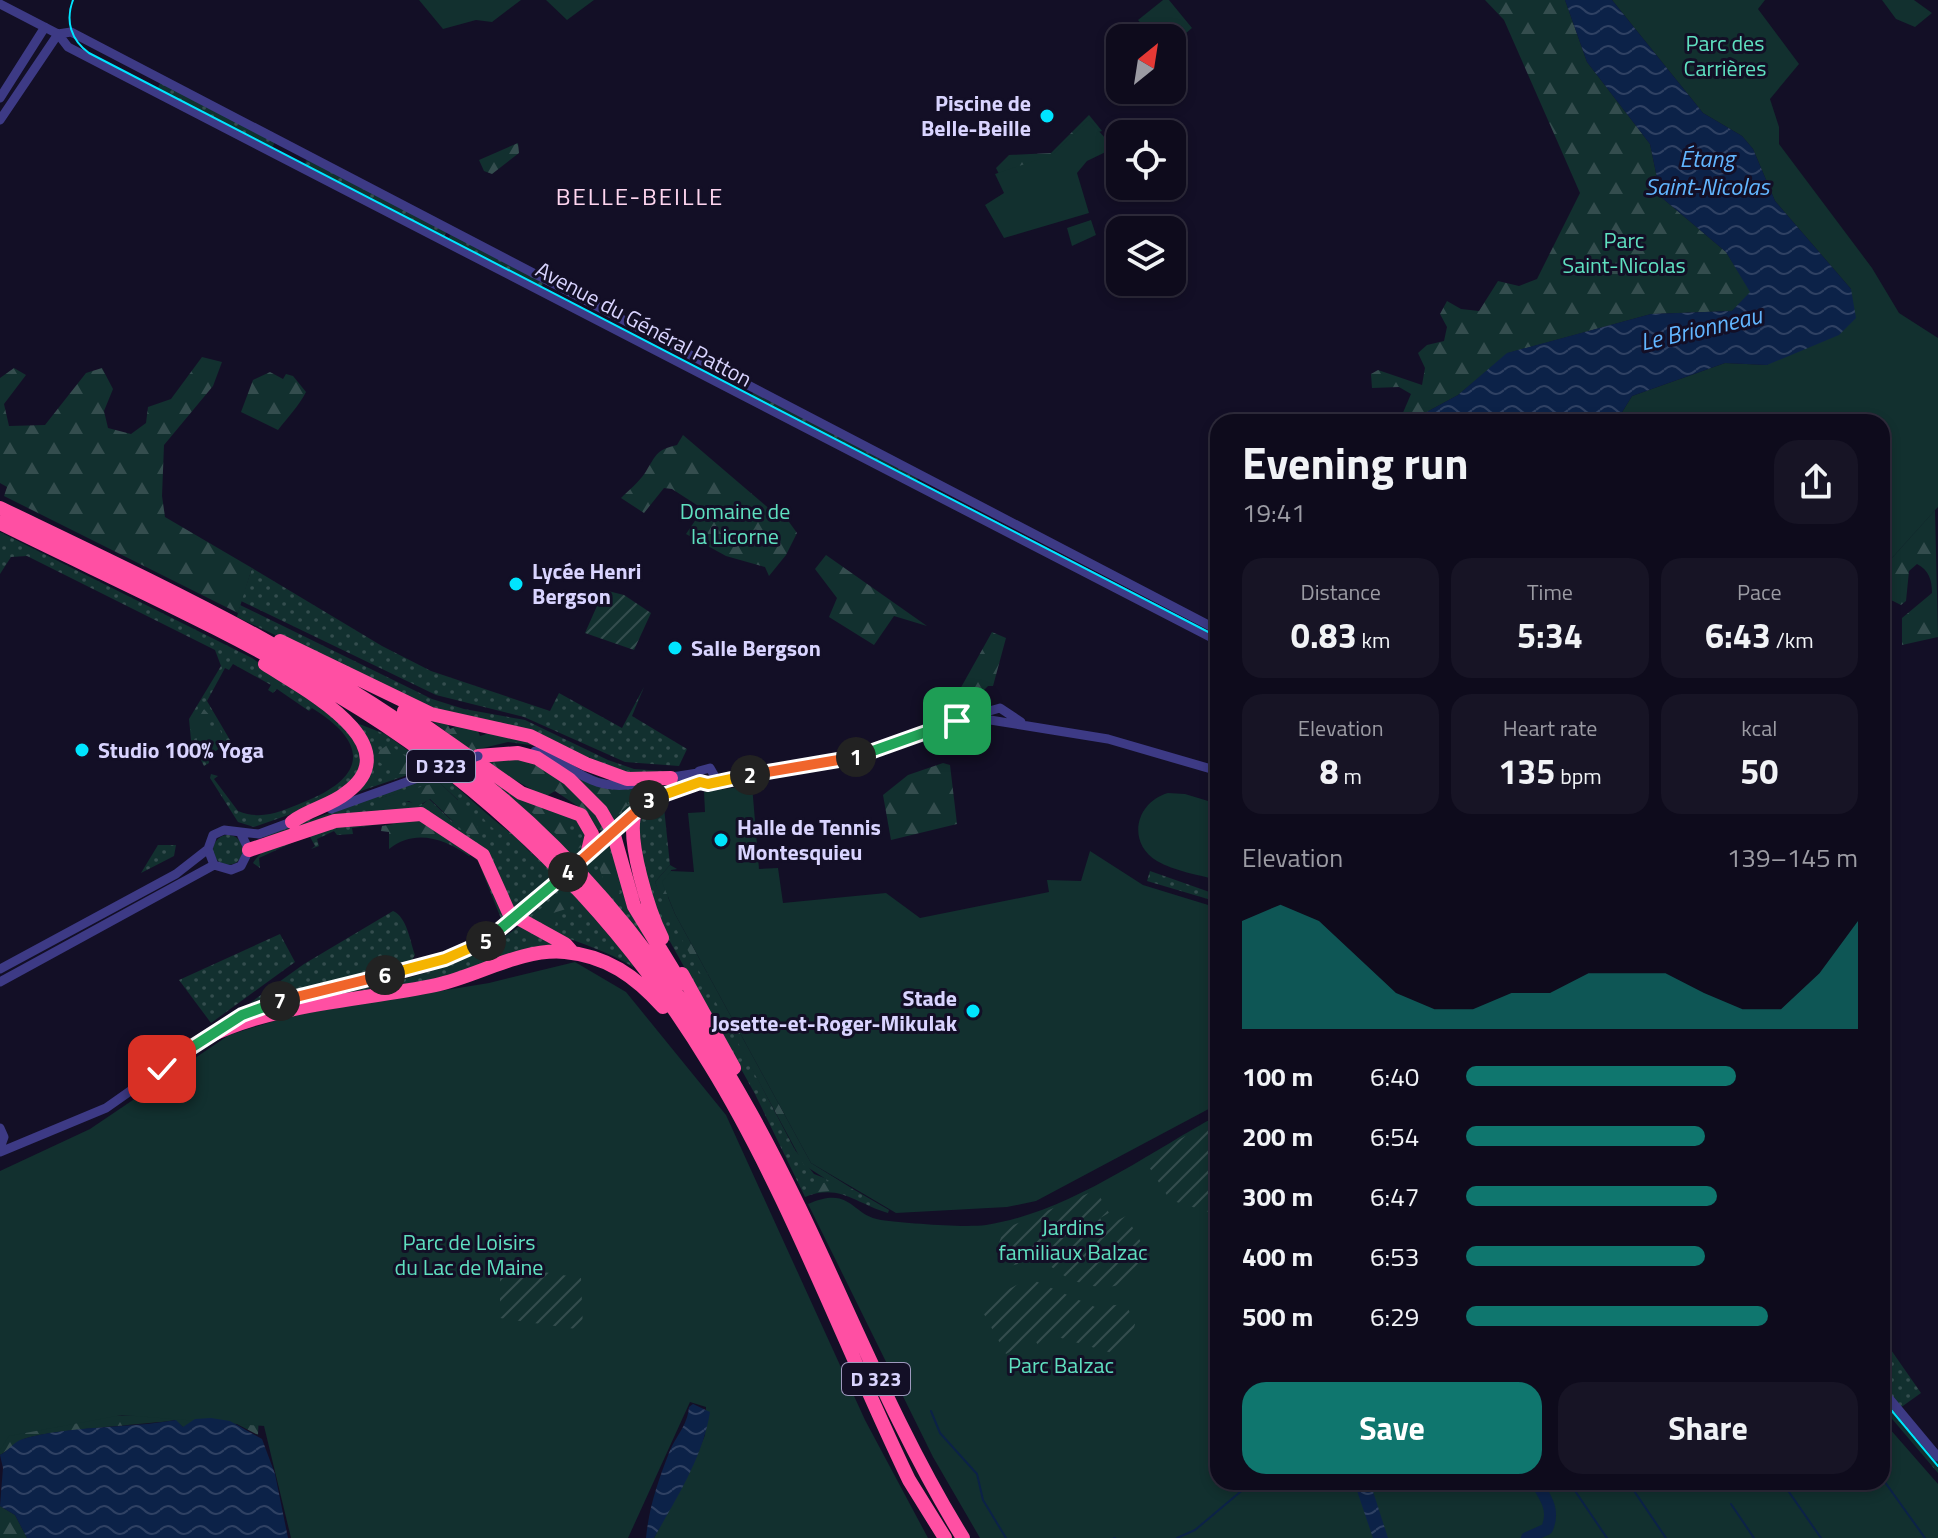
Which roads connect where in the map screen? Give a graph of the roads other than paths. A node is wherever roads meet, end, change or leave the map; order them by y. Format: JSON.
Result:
{"nodes":[{"id":1,"x":0,"y":4,"type":"edge"},
{"id":2,"x":45,"y":27,"type":"junction"},
{"id":3,"x":58,"y":34,"type":"junction"},
{"id":4,"x":0,"y":98,"type":"edge"},
{"id":5,"x":0,"y":120,"type":"edge"},
{"id":6,"x":0,"y":505,"type":"edge"},
{"id":7,"x":0,"y":523,"type":"edge"},
{"id":8,"x":176,"y":610,"type":"junction"},
{"id":9,"x":222,"y":619,"type":"junction"},
{"id":10,"x":1210,"y":626,"type":"edge"},
{"id":11,"x":1210,"y":637,"type":"edge"},
{"id":12,"x":345,"y":671,"type":"junction"},
{"id":13,"x":478,"y":756,"type":"junction"},
{"id":14,"x":1210,"y":769,"type":"edge"},
{"id":15,"x":699,"y":777,"type":"junction"},
{"id":16,"x":713,"y":778,"type":"junction"},
{"id":17,"x":668,"y":784,"type":"junction"},
{"id":18,"x":635,"y":812,"type":"junction"},
{"id":19,"x":292,"y":822,"type":"junction"},
{"id":20,"x":241,"y":834,"type":"junction"},
{"id":21,"x":208,"y":849,"type":"junction"},
{"id":22,"x":249,"y":850,"type":"junction"},
{"id":23,"x":587,"y":855,"type":"junction"},
{"id":24,"x":214,"y":865,"type":"junction"},
{"id":25,"x":573,"y":953,"type":"junction"},
{"id":26,"x":0,"y":969,"type":"edge"},
{"id":27,"x":0,"y":982,"type":"edge"},
{"id":28,"x":205,"y":1038,"type":"junction"},
{"id":29,"x":734,"y":1068,"type":"junction"},
{"id":30,"x":2,"y":1132,"type":"edge"},
{"id":31,"x":22,"y":1142,"type":"junction"},
{"id":32,"x":0,"y":1150,"type":"edge"},
{"id":33,"x":757,"y":1153,"type":"junction"},
{"id":34,"x":785,"y":1176,"type":"junction"},
{"id":35,"x":788,"y":1198,"type":"junction"},
{"id":36,"x":796,"y":1217,"type":"junction"},
{"id":37,"x":1890,"y":1400,"type":"edge"},
{"id":38,"x":1938,"y":1457,"type":"edge"},
{"id":39,"x":945,"y":1538,"type":"edge"},
{"id":40,"x":963,"y":1538,"type":"edge"}],
"edges":[{"from":1,"to":2,"type":"street","name":"Avenue du Général Patton"},
{"from":2,"to":3,"type":"street","name":"Avenue du Général Patton"},
{"from":2,"to":4,"type":"street"},
{"from":3,"to":5,"type":"street"},
{"from":3,"to":10,"type":"street","name":"Avenue du Général Patton"},
{"from":3,"to":11,"type":"street","name":"Avenue du Général Patton"},
{"from":6,"to":9,"type":"highway","number":"D 323"},
{"from":7,"to":8,"type":"highway","number":"D 323"},
{"from":8,"to":19,"type":"highway"},
{"from":8,"to":33,"type":"highway","number":"D 323"},
{"from":9,"to":12,"type":"highway"},
{"from":9,"to":34,"type":"highway","number":"D 323"},
{"from":12,"to":17,"type":"highway"},
{"from":12,"to":23,"type":"highway"},
{"from":13,"to":17,"type":"street"},
{"from":13,"to":19,"type":"street","bridge":true},
{"from":13,"to":29,"type":"highway"},
{"from":14,"to":16,"type":"street"},
{"from":15,"to":16,"type":"street"},
{"from":15,"to":16,"type":"street"},
{"from":15,"to":17,"type":"street"},
{"from":15,"to":17,"type":"street"},
{"from":17,"to":18,"type":"street"},
{"from":18,"to":23,"type":"street","bridge":true},
{"from":18,"to":29,"type":"highway"},
{"from":19,"to":20,"type":"street"},
{"from":20,"to":21,"type":"street"},
{"from":20,"to":22,"type":"street"},
{"from":21,"to":24,"type":"street"},
{"from":21,"to":26,"type":"street"},
{"from":22,"to":24,"type":"street"},
{"from":22,"to":25,"type":"highway"},
{"from":23,"to":28,"type":"street","bridge":true},
{"from":24,"to":27,"type":"street"},
{"from":25,"to":28,"type":"highway"},
{"from":25,"to":33,"type":"highway"},
{"from":28,"to":31,"type":"street"},
{"from":29,"to":34,"type":"highway"},
{"from":30,"to":31,"type":"street"},
{"from":30,"to":32,"type":"street"},
{"from":31,"to":32,"type":"street"},
{"from":33,"to":35,"type":"highway","number":"D 323"},
{"from":34,"to":35,"type":"highway","number":"D 323"},
{"from":35,"to":36,"type":"highway","number":"D 323"},
{"from":36,"to":39,"type":"highway","number":"D 323"},
{"from":36,"to":40,"type":"highway","number":"D 323"},
{"from":37,"to":38,"type":"street"}]}
